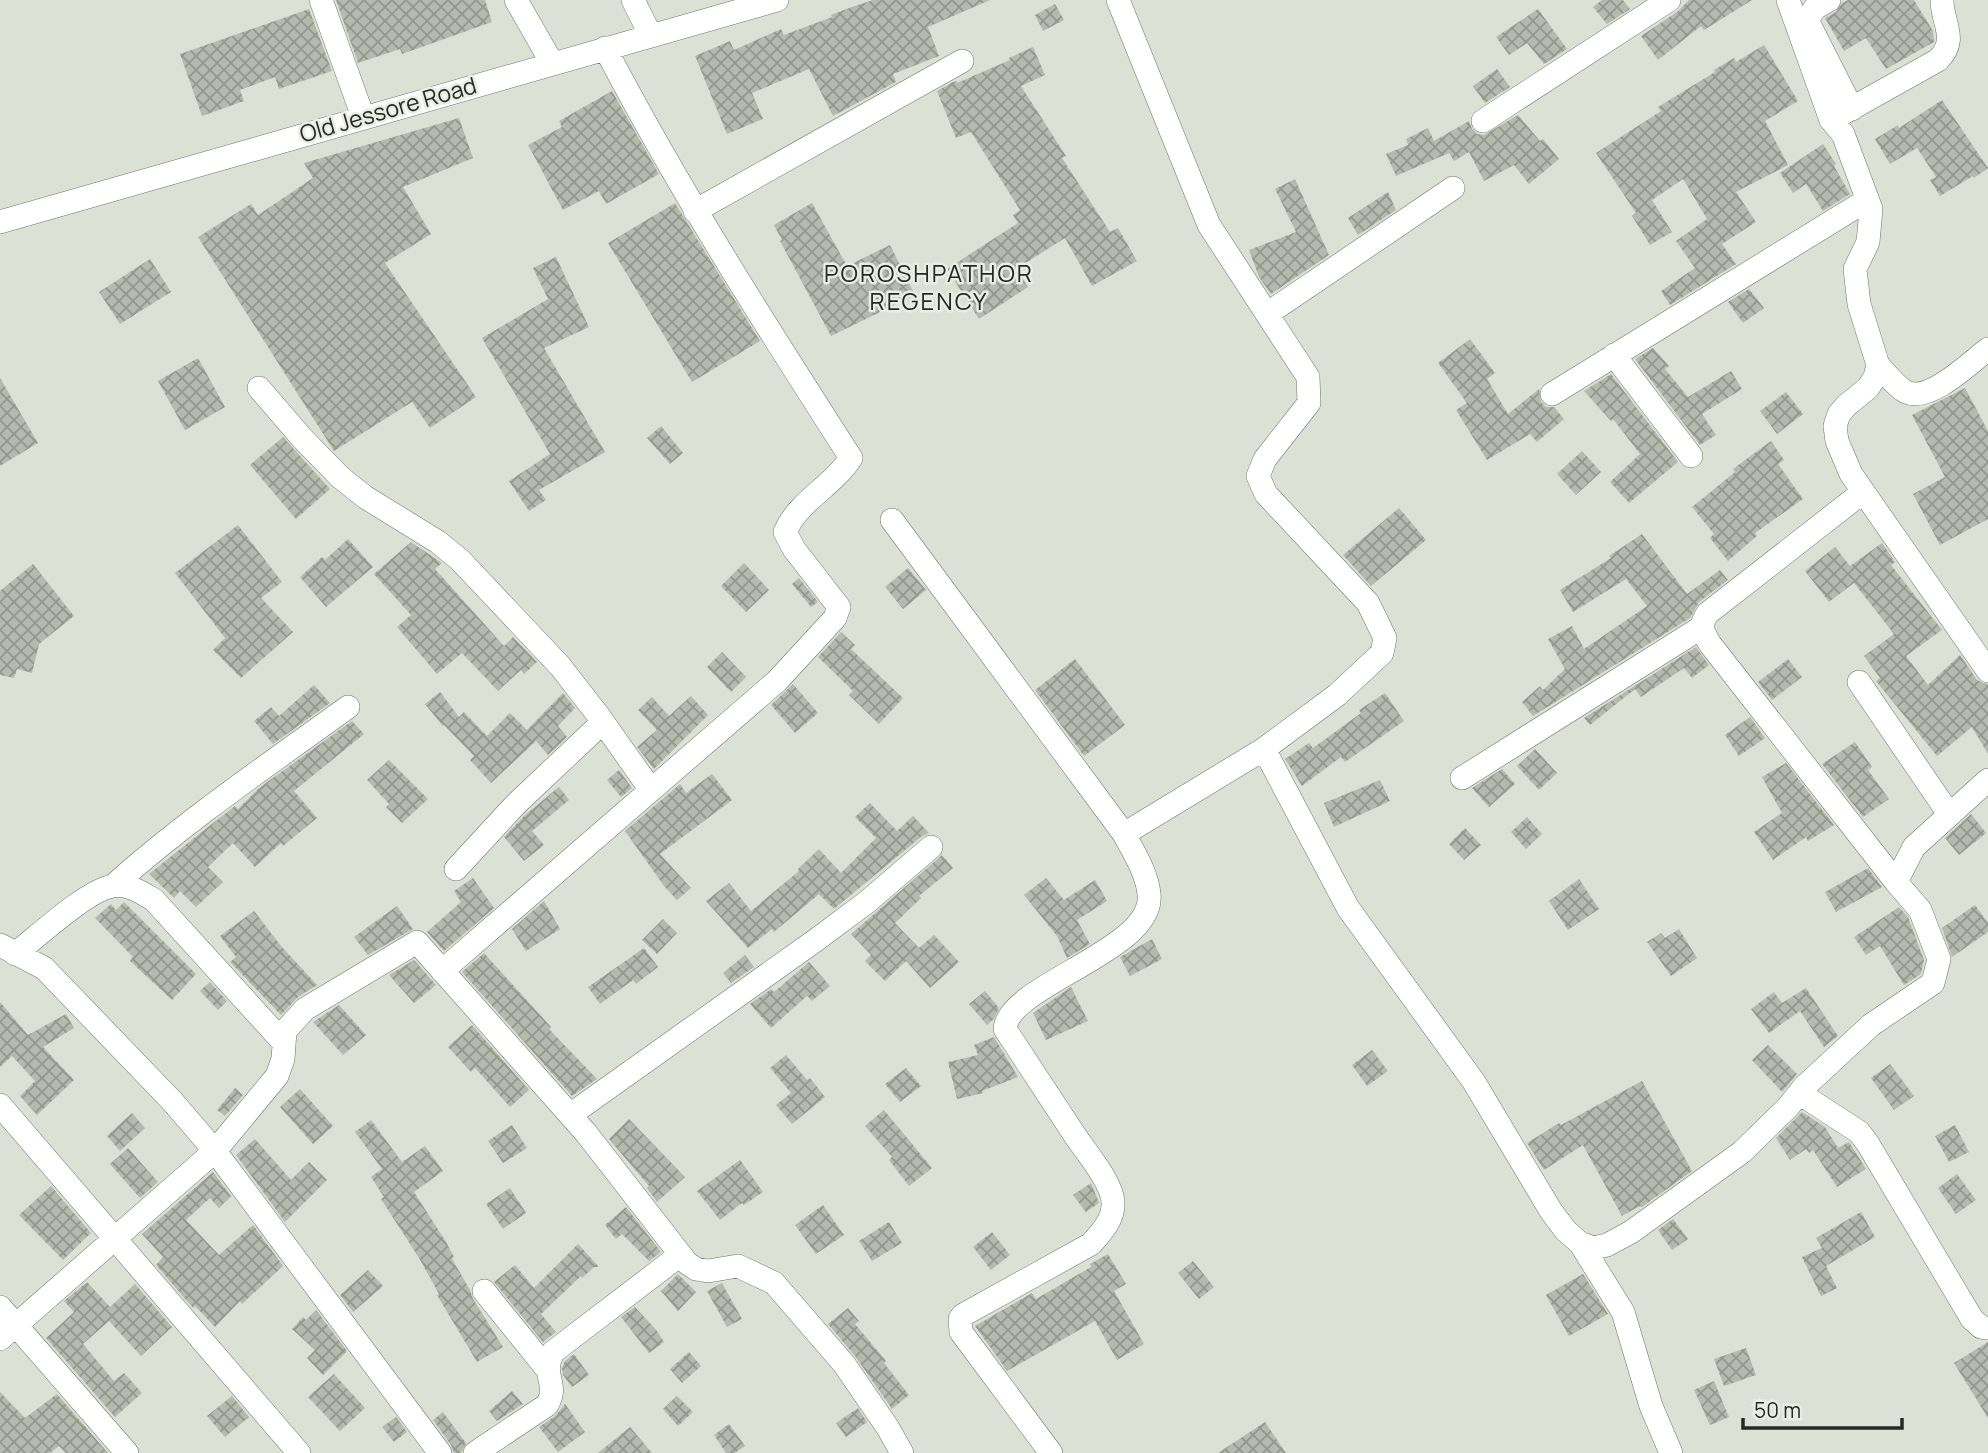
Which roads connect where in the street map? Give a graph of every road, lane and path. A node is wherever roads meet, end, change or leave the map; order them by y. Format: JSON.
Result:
{"nodes":[{"id":1,"x":321,"y":0,"type":"edge"},
{"id":2,"x":516,"y":0,"type":"edge"},
{"id":3,"x":633,"y":0,"type":"edge"},
{"id":4,"x":777,"y":0,"type":"edge"},
{"id":5,"x":1118,"y":0,"type":"edge"},
{"id":6,"x":1668,"y":0,"type":"edge"},
{"id":7,"x":1788,"y":0,"type":"edge"},
{"id":8,"x":1829,"y":0,"type":"edge"},
{"id":9,"x":1942,"y":0,"type":"edge"},
{"id":10,"x":719,"y":7,"type":"edge"},
{"id":11,"x":651,"y":36,"type":"junction"},
{"id":12,"x":605,"y":48,"type":"junction"},
{"id":13,"x":962,"y":61,"type":"dead end"},
{"id":14,"x":552,"y":63,"type":"junction"},
{"id":15,"x":1852,"y":109,"type":"junction"},
{"id":16,"x":363,"y":117,"type":"junction"},
{"id":17,"x":1831,"y":120,"type":"junction"},
{"id":18,"x":1483,"y":121,"type":"dead end"},
{"id":19,"x":1453,"y":188,"type":"dead end"},
{"id":20,"x":1867,"y":200,"type":"junction"},
{"id":21,"x":695,"y":211,"type":"junction"},
{"id":22,"x":0,"y":222,"type":"edge"},
{"id":23,"x":1268,"y":314,"type":"junction"},
{"id":24,"x":1988,"y":349,"type":"edge"},
{"id":25,"x":1614,"y":355,"type":"junction"},
{"id":26,"x":1878,"y":365,"type":"junction"},
{"id":27,"x":259,"y":388,"type":"dead end"},
{"id":28,"x":1552,"y":394,"type":"dead end"},
{"id":29,"x":1690,"y":456,"type":"dead end"},
{"id":30,"x":1864,"y":492,"type":"junction"},
{"id":31,"x":892,"y":520,"type":"dead end"},
{"id":32,"x":1702,"y":627,"type":"junction"},
{"id":33,"x":1988,"y":671,"type":"edge"},
{"id":34,"x":1859,"y":682,"type":"dead end"},
{"id":35,"x":348,"y":708,"type":"dead end"},
{"id":36,"x":603,"y":722,"type":"junction"},
{"id":37,"x":1264,"y":749,"type":"junction"},
{"id":38,"x":1462,"y":778,"type":"dead end"},
{"id":39,"x":1988,"y":780,"type":"edge"},
{"id":40,"x":651,"y":790,"type":"junction"},
{"id":41,"x":1949,"y":814,"type":"junction"},
{"id":42,"x":1124,"y":834,"type":"junction"},
{"id":43,"x":931,"y":847,"type":"dead end"},
{"id":44,"x":456,"y":869,"type":"dead end"},
{"id":45,"x":1896,"y":881,"type":"junction"},
{"id":46,"x":114,"y":885,"type":"junction"},
{"id":47,"x":7,"y":950,"type":"edge"},
{"id":48,"x":442,"y":971,"type":"junction"},
{"id":49,"x":284,"y":1043,"type":"junction"},
{"id":50,"x":1799,"y":1093,"type":"junction"},
{"id":51,"x":0,"y":1105,"type":"edge"},
{"id":52,"x":570,"y":1115,"type":"junction"},
{"id":53,"x":215,"y":1151,"type":"junction"},
{"id":54,"x":115,"y":1238,"type":"junction"},
{"id":55,"x":1580,"y":1242,"type":"junction"},
{"id":56,"x":680,"y":1255,"type":"junction"},
{"id":57,"x":484,"y":1291,"type":"dead end"},
{"id":58,"x":0,"y":1307,"type":"edge"},
{"id":59,"x":18,"y":1325,"type":"junction"},
{"id":60,"x":1988,"y":1328,"type":"edge"},
{"id":61,"x":0,"y":1339,"type":"edge"},
{"id":62,"x":547,"y":1369,"type":"junction"},
{"id":63,"x":127,"y":1453,"type":"edge"},
{"id":64,"x":299,"y":1453,"type":"edge"},
{"id":65,"x":440,"y":1453,"type":"edge"},
{"id":66,"x":475,"y":1453,"type":"edge"},
{"id":67,"x":902,"y":1453,"type":"edge"},
{"id":68,"x":1051,"y":1453,"type":"edge"},
{"id":69,"x":1671,"y":1453,"type":"edge"}],
"edges":[{"from":1,"to":16,"type":"street"},
{"from":2,"to":14,"type":"street"},
{"from":3,"to":11,"type":"street"},
{"from":4,"to":10,"type":"street","name":"Old Jessore Road"},
{"from":5,"to":23,"type":"street"},
{"from":6,"to":18,"type":"street"},
{"from":7,"to":17,"type":"street"},
{"from":8,"to":15,"type":"street"},
{"from":9,"to":15,"type":"street"},
{"from":10,"to":11,"type":"street","name":"Old Jessore Road"},
{"from":11,"to":12,"type":"street","name":"Old Jessore Road"},
{"from":12,"to":14,"type":"street","name":"Old Jessore Road"},
{"from":12,"to":21,"type":"street"},
{"from":13,"to":21,"type":"street"},
{"from":14,"to":16,"type":"street","name":"Old Jessore Road"},
{"from":15,"to":17,"type":"street"},
{"from":16,"to":22,"type":"street","name":"Old Jessore Road"},
{"from":17,"to":20,"type":"street"},
{"from":19,"to":23,"type":"street"},
{"from":20,"to":25,"type":"street"},
{"from":20,"to":26,"type":"street"},
{"from":21,"to":40,"type":"street"},
{"from":23,"to":37,"type":"street"},
{"from":24,"to":26,"type":"street"},
{"from":25,"to":28,"type":"street"},
{"from":25,"to":29,"type":"street"},
{"from":26,"to":30,"type":"street"},
{"from":27,"to":36,"type":"street"},
{"from":30,"to":32,"type":"street"},
{"from":30,"to":33,"type":"street"},
{"from":31,"to":42,"type":"street"},
{"from":32,"to":38,"type":"street"},
{"from":32,"to":45,"type":"street"},
{"from":34,"to":41,"type":"street"},
{"from":35,"to":46,"type":"street"},
{"from":36,"to":40,"type":"street"},
{"from":36,"to":44,"type":"street"},
{"from":37,"to":42,"type":"street"},
{"from":37,"to":55,"type":"street"},
{"from":39,"to":41,"type":"street"},
{"from":40,"to":48,"type":"street"},
{"from":41,"to":45,"type":"street"},
{"from":42,"to":68,"type":"street"},
{"from":43,"to":52,"type":"street"},
{"from":45,"to":50,"type":"street"},
{"from":46,"to":47,"type":"street"},
{"from":46,"to":49,"type":"street"},
{"from":47,"to":53,"type":"street"},
{"from":48,"to":49,"type":"street"},
{"from":48,"to":52,"type":"street"},
{"from":49,"to":53,"type":"street"},
{"from":50,"to":55,"type":"street"},
{"from":50,"to":60,"type":"street"},
{"from":51,"to":54,"type":"street"},
{"from":52,"to":56,"type":"street"},
{"from":53,"to":54,"type":"street"},
{"from":53,"to":65,"type":"street"},
{"from":54,"to":59,"type":"street"},
{"from":54,"to":64,"type":"street"},
{"from":55,"to":69,"type":"street"},
{"from":56,"to":62,"type":"street"},
{"from":56,"to":67,"type":"street"},
{"from":57,"to":62,"type":"street"},
{"from":58,"to":59,"type":"street"},
{"from":59,"to":61,"type":"street"},
{"from":59,"to":63,"type":"street"},
{"from":62,"to":66,"type":"street"}]}
